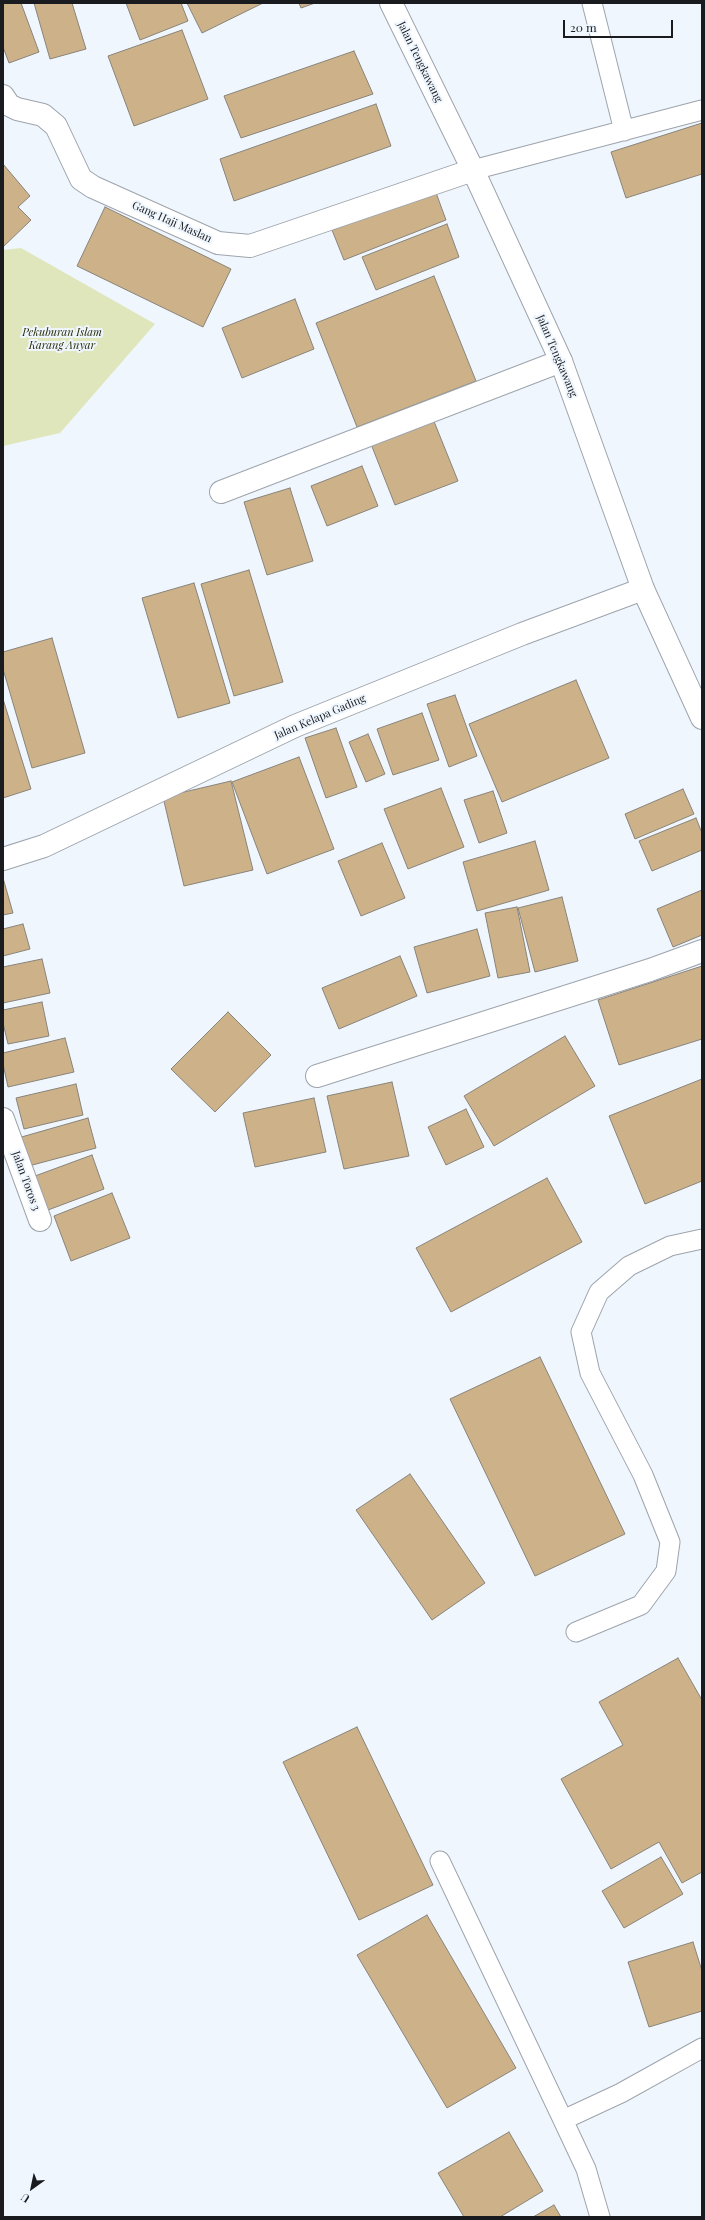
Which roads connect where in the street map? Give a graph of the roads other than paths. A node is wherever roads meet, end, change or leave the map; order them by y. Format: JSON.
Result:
{"nodes":[{"id":1,"x":391,"y":3,"type":"edge"},
{"id":2,"x":592,"y":3,"type":"edge"},
{"id":3,"x":3,"y":96,"type":"edge"},
{"id":4,"x":702,"y":110,"type":"edge"},
{"id":5,"x":624,"y":131,"type":"junction"},
{"id":6,"x":473,"y":170,"type":"junction"},
{"id":7,"x":561,"y":361,"type":"junction"},
{"id":8,"x":221,"y":492,"type":"dead end"},
{"id":9,"x":643,"y":589,"type":"junction"},
{"id":10,"x":702,"y":718,"type":"edge"},
{"id":11,"x":3,"y":859,"type":"edge"},
{"id":12,"x":702,"y":951,"type":"edge"},
{"id":13,"x":317,"y":1076,"type":"dead end"},
{"id":14,"x":3,"y":1119,"type":"edge"},
{"id":15,"x":40,"y":1220,"type":"dead end"},
{"id":16,"x":702,"y":1239,"type":"edge"},
{"id":17,"x":576,"y":1632,"type":"dead end"},
{"id":18,"x":440,"y":1861,"type":"dead end"},
{"id":19,"x":702,"y":2048,"type":"edge"},
{"id":20,"x":563,"y":2120,"type":"junction"},
{"id":21,"x":600,"y":2217,"type":"edge"}],
"edges":[{"from":1,"to":6,"type":"street","name":"Jalan Tengkawang"},
{"from":2,"to":5,"type":"lane"},
{"from":3,"to":6,"type":"street","name":"Gang Haji Maslan"},
{"from":4,"to":5,"type":"lane"},
{"from":5,"to":6,"type":"lane"},
{"from":6,"to":7,"type":"street","name":"Jalan Tengkawang"},
{"from":7,"to":8,"type":"street"},
{"from":7,"to":9,"type":"street","name":"Jalan Tengkawang"},
{"from":9,"to":10,"type":"street","name":"Jalan Tengkawang"},
{"from":9,"to":11,"type":"street","name":"Jalan Kelapa Gading"},
{"from":12,"to":13,"type":"street"},
{"from":14,"to":15,"type":"street","name":"Jalan Toros 3"},
{"from":16,"to":17,"type":"lane"},
{"from":18,"to":20,"type":"lane"},
{"from":19,"to":20,"type":"lane"},
{"from":20,"to":21,"type":"lane"}]}
